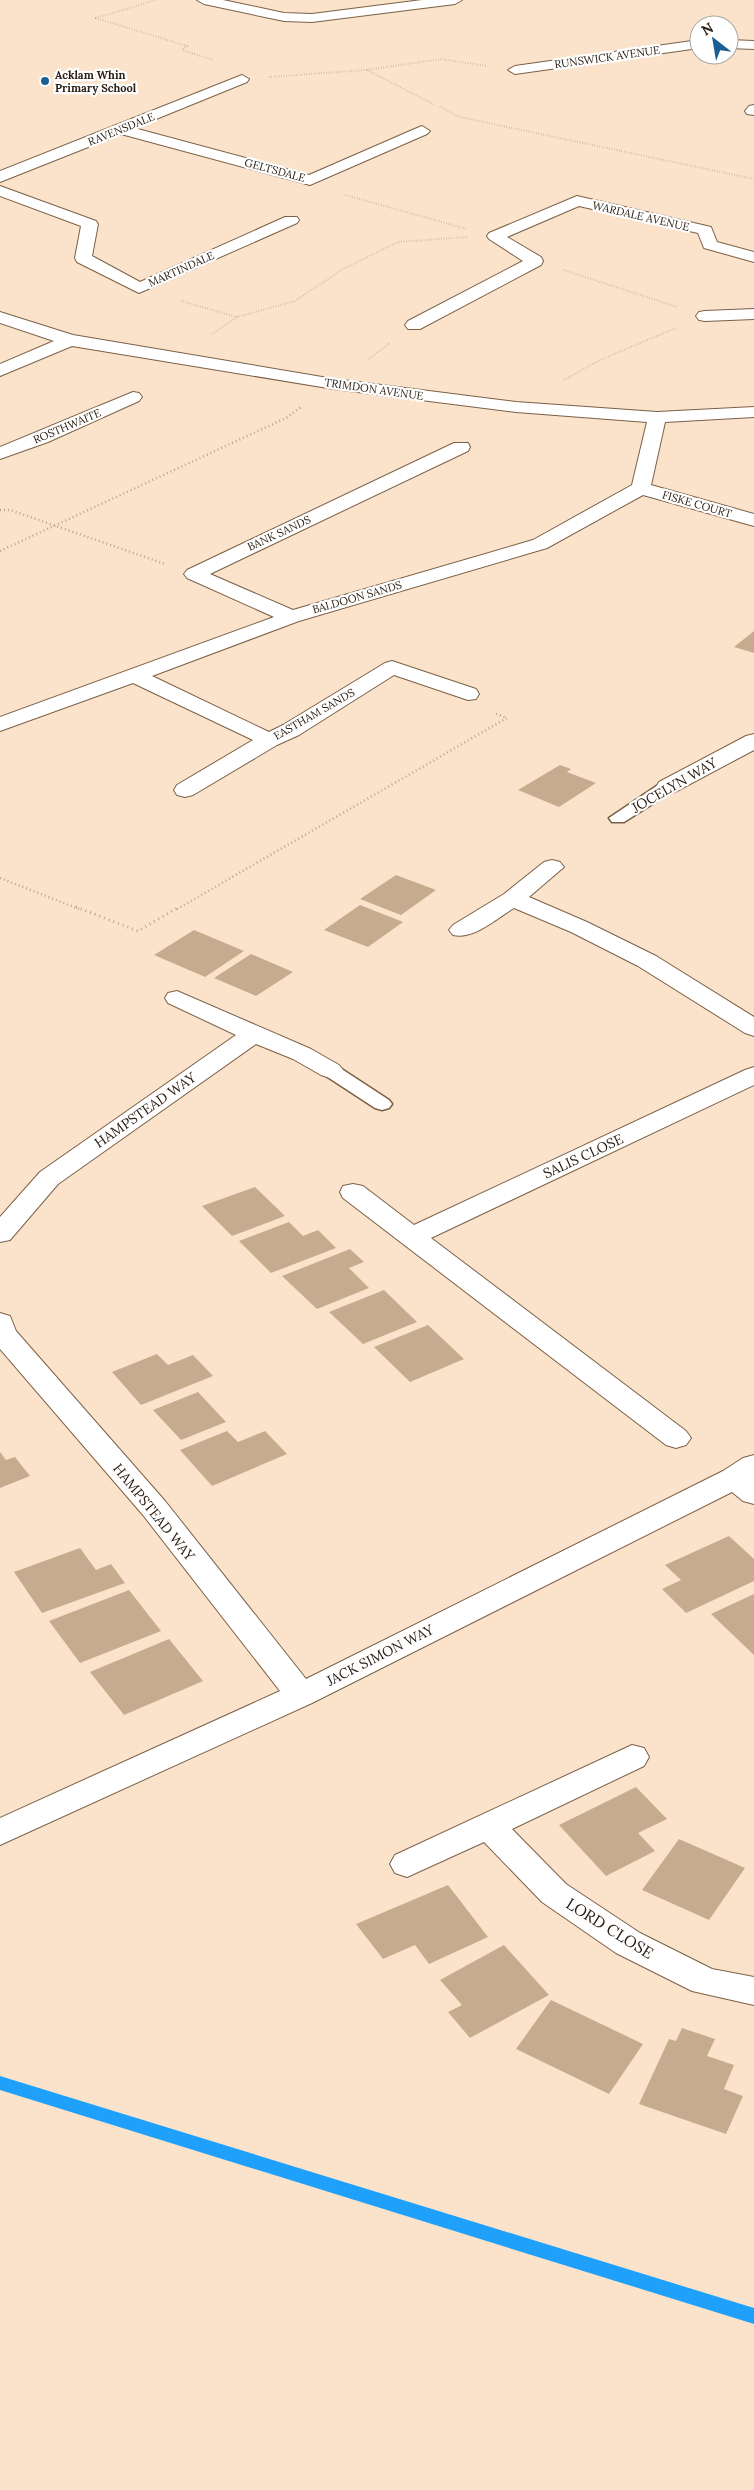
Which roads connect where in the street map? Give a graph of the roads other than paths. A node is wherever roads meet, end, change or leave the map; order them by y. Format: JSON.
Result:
{"nodes":[{"id":1,"x":204,"y":0,"type":"edge"},
{"id":2,"x":455,"y":0,"type":"edge"},
{"id":3,"x":739,"y":44,"type":"edge"},
{"id":4,"x":689,"y":45,"type":"edge"},
{"id":5,"x":754,"y":45,"type":"edge"},
{"id":6,"x":515,"y":70,"type":"road end"},
{"id":7,"x":242,"y":79,"type":"road end"},
{"id":8,"x":121,"y":129,"type":"junction"},
{"id":9,"x":422,"y":131,"type":"dead end"},
{"id":10,"x":0,"y":177,"type":"edge"},
{"id":11,"x":0,"y":191,"type":"edge"},
{"id":12,"x":290,"y":220,"type":"dead end"},
{"id":13,"x":754,"y":257,"type":"edge"},
{"id":14,"x":754,"y":314,"type":"edge"},
{"id":15,"x":705,"y":316,"type":"road end"},
{"id":16,"x":0,"y":317,"type":"edge"},
{"id":17,"x":414,"y":325,"type":"road end"},
{"id":18,"x":70,"y":340,"type":"junction"},
{"id":19,"x":0,"y":371,"type":"edge"},
{"id":20,"x":133,"y":397,"type":"dead end"},
{"id":21,"x":754,"y":412,"type":"edge"},
{"id":22,"x":657,"y":417,"type":"junction"},
{"id":23,"x":461,"y":447,"type":"dead end"},
{"id":24,"x":0,"y":453,"type":"edge"},
{"id":25,"x":641,"y":488,"type":"junction"},
{"id":26,"x":754,"y":520,"type":"edge"},
{"id":27,"x":292,"y":617,"type":"junction"},
{"id":28,"x":134,"y":675,"type":"junction"},
{"id":29,"x":468,"y":694,"type":"road end"},
{"id":30,"x":0,"y":724,"type":"edge"},
{"id":31,"x":269,"y":740,"type":"junction"},
{"id":32,"x":754,"y":741,"type":"edge"},
{"id":33,"x":730,"y":754,"type":"junction"},
{"id":34,"x":754,"y":763,"type":"edge"},
{"id":35,"x":667,"y":787,"type":"joint"},
{"id":36,"x":185,"y":790,"type":"dead end"},
{"id":37,"x":618,"y":818,"type":"dead end"},
{"id":38,"x":552,"y":867,"type":"dead end"},
{"id":39,"x":512,"y":899,"type":"junction"},
{"id":40,"x":461,"y":930,"type":"dead end"},
{"id":41,"x":177,"y":998,"type":"dead end"},
{"id":42,"x":754,"y":1028,"type":"edge"},
{"id":43,"x":254,"y":1034,"type":"junction"},
{"id":44,"x":330,"y":1070,"type":"joint"},
{"id":45,"x":754,"y":1075,"type":"edge"},
{"id":46,"x":382,"y":1104,"type":"dead end"},
{"id":47,"x":353,"y":1192,"type":"dead end"},
{"id":48,"x":0,"y":1234,"type":"edge"},
{"id":49,"x":412,"y":1236,"type":"junction"},
{"id":50,"x":1,"y":1329,"type":"edge"},
{"id":51,"x":676,"y":1438,"type":"dead end"},
{"id":52,"x":747,"y":1479,"type":"edge"},
{"id":53,"x":301,"y":1695,"type":"junction"},
{"id":54,"x":632,"y":1756,"type":"dead end"},
{"id":55,"x":489,"y":1826,"type":"junction"},
{"id":56,"x":0,"y":1832,"type":"edge"},
{"id":57,"x":407,"y":1864,"type":"dead end"},
{"id":58,"x":754,"y":1991,"type":"edge"}],
"edges":[{"from":1,"to":2,"type":"street"},
{"from":3,"to":5,"type":"street"},
{"from":4,"to":6,"type":"street","name":"RUNSWICK AVENUE"},
{"from":7,"to":8,"type":"street","name":"RAVENSDALE"},
{"from":8,"to":9,"type":"street","name":"GELTSDALE"},
{"from":8,"to":10,"type":"street","name":"RAVENSDALE"},
{"from":11,"to":12,"type":"street","name":"MARTINDALE"},
{"from":13,"to":17,"type":"street","name":"WARDALE AVENUE"},
{"from":14,"to":15,"type":"street"},
{"from":16,"to":18,"type":"street","name":"TRIMDON AVENUE"},
{"from":18,"to":19,"type":"street"},
{"from":18,"to":22,"type":"street","name":"TRIMDON AVENUE"},
{"from":20,"to":24,"type":"street","name":"ROSTHWAITE"},
{"from":21,"to":22,"type":"street","name":"TRIMDON AVENUE"},
{"from":22,"to":25,"type":"street"},
{"from":23,"to":27,"type":"street","name":"BANK SANDS"},
{"from":25,"to":26,"type":"street","name":"FISKE COURT"},
{"from":25,"to":27,"type":"street","name":"BALDOON SANDS"},
{"from":27,"to":28,"type":"street","name":"BALDOON SANDS"},
{"from":28,"to":30,"type":"street","name":"BALDOON SANDS"},
{"from":28,"to":31,"type":"street","name":"EASTHAM SANDS"},
{"from":29,"to":31,"type":"street","name":"EASTHAM SANDS"},
{"from":31,"to":36,"type":"street"},
{"from":32,"to":33,"type":"street","name":"JOCELYN WAY"},
{"from":33,"to":34,"type":"street","name":"JOCELYN WAY"},
{"from":33,"to":35,"type":"street","name":"JOCELYN WAY"},
{"from":35,"to":37,"type":"lane","name":"JOCELYN WAY"},
{"from":38,"to":39,"type":"street"},
{"from":39,"to":40,"type":"street"},
{"from":39,"to":42,"type":"street"},
{"from":41,"to":43,"type":"street"},
{"from":43,"to":44,"type":"street"},
{"from":43,"to":48,"type":"street","name":"HAMPSTEAD WAY"},
{"from":44,"to":46,"type":"lane"},
{"from":45,"to":49,"type":"street","name":"SALIS CLOSE"},
{"from":47,"to":49,"type":"street"},
{"from":49,"to":51,"type":"street"},
{"from":50,"to":53,"type":"street","name":"HAMPSTEAD WAY"},
{"from":52,"to":53,"type":"street","name":"JACK SIMON WAY"},
{"from":53,"to":56,"type":"street","name":"JACK SIMON WAY"},
{"from":54,"to":55,"type":"street"},
{"from":55,"to":57,"type":"street"},
{"from":55,"to":58,"type":"street","name":"LORD CLOSE"}]}
